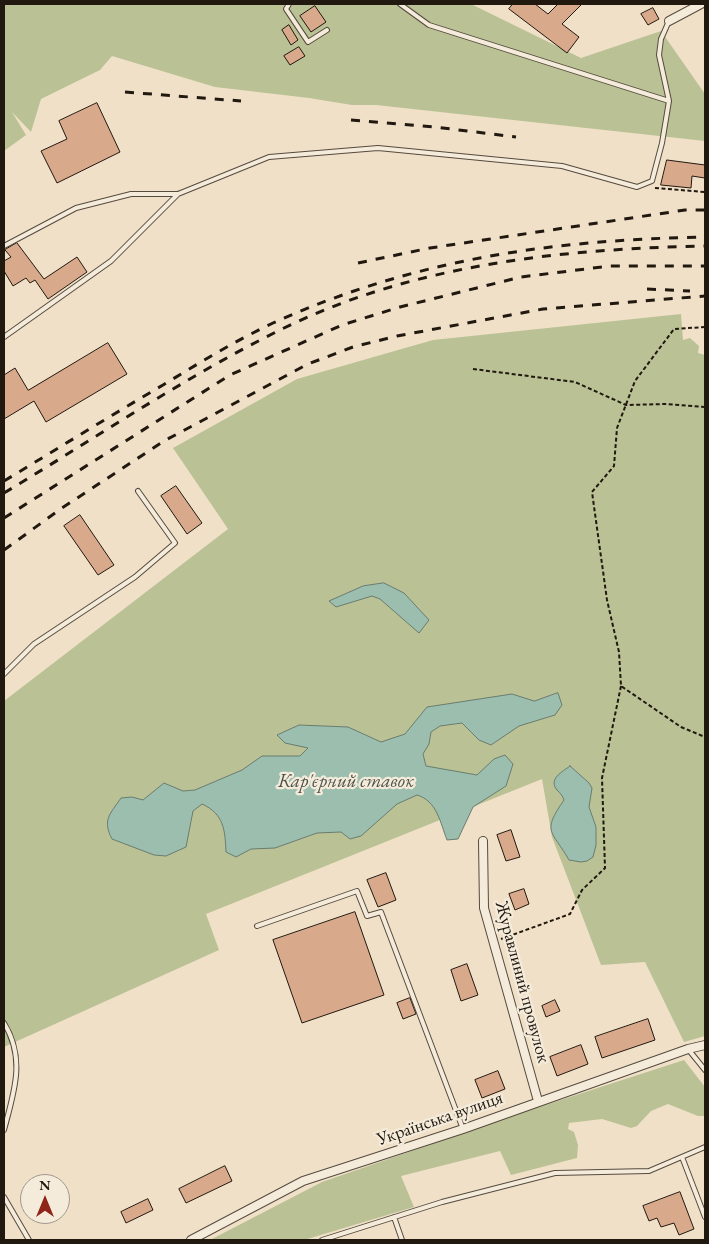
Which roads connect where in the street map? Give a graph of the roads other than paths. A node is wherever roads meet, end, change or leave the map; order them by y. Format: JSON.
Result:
{"nodes":[{"id":1,"x":289,"y":4,"type":"edge"},
{"id":2,"x":400,"y":4,"type":"edge"},
{"id":3,"x":701,"y":4,"type":"edge"},
{"id":4,"x":669,"y":22,"type":"joint"},
{"id":5,"x":327,"y":30,"type":"dead end"},
{"id":6,"x":669,"y":102,"type":"junction"},
{"id":7,"x":178,"y":194,"type":"junction"},
{"id":8,"x":4,"y":246,"type":"edge"},
{"id":9,"x":4,"y":337,"type":"edge"},
{"id":10,"x":138,"y":491,"type":"dead end"},
{"id":11,"x":4,"y":674,"type":"edge"},
{"id":12,"x":483,"y":841,"type":"dead end"},
{"id":13,"x":257,"y":926,"type":"dead end"},
{"id":14,"x":4,"y":1022,"type":"edge"},
{"id":15,"x":705,"y":1045,"type":"edge"},
{"id":16,"x":688,"y":1049,"type":"junction"},
{"id":17,"x":705,"y":1070,"type":"edge"},
{"id":18,"x":538,"y":1101,"type":"junction"},
{"id":19,"x":463,"y":1129,"type":"junction"},
{"id":20,"x":4,"y":1130,"type":"edge"},
{"id":21,"x":705,"y":1147,"type":"edge"},
{"id":22,"x":682,"y":1157,"type":"junction"},
{"id":23,"x":4,"y":1197,"type":"edge"},
{"id":24,"x":394,"y":1217,"type":"junction"},
{"id":25,"x":705,"y":1217,"type":"edge"},
{"id":26,"x":29,"y":1240,"type":"edge"},
{"id":27,"x":191,"y":1240,"type":"edge"},
{"id":28,"x":322,"y":1240,"type":"edge"},
{"id":29,"x":402,"y":1240,"type":"edge"}],
"edges":[{"from":1,"to":5,"type":"lane"},
{"from":2,"to":6,"type":"lane"},
{"from":3,"to":4,"type":"street"},
{"from":4,"to":6,"type":"lane"},
{"from":6,"to":7,"type":"lane"},
{"from":7,"to":8,"type":"lane"},
{"from":7,"to":9,"type":"lane"},
{"from":10,"to":11,"type":"lane"},
{"from":12,"to":18,"type":"street","name":"Журавлиний провулок"},
{"from":13,"to":19,"type":"lane"},
{"from":14,"to":20,"type":"lane"},
{"from":15,"to":16,"type":"street","name":"Українська вулиця"},
{"from":16,"to":17,"type":"lane"},
{"from":16,"to":18,"type":"street","name":"Українська вулиця"},
{"from":18,"to":19,"type":"street","name":"Українська вулиця"},
{"from":19,"to":27,"type":"street","name":"Українська вулиця"},
{"from":21,"to":22,"type":"lane"},
{"from":22,"to":24,"type":"lane"},
{"from":22,"to":25,"type":"lane"},
{"from":23,"to":26,"type":"lane"},
{"from":24,"to":28,"type":"lane"},
{"from":24,"to":29,"type":"lane"}]}
